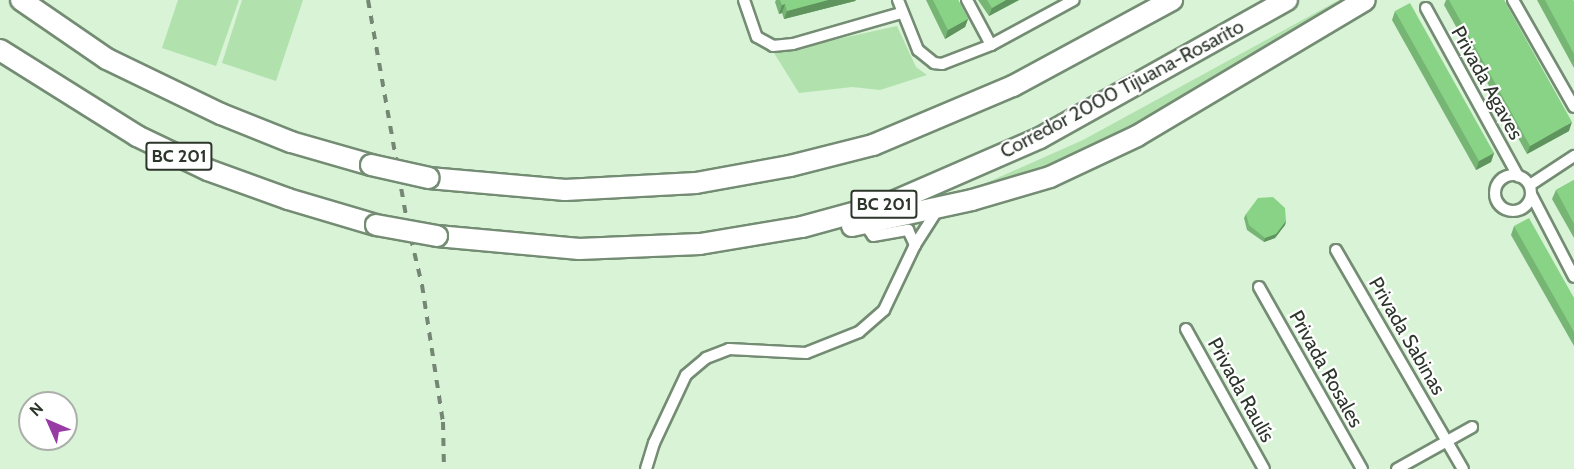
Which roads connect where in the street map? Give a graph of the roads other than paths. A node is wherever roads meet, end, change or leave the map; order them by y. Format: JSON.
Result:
{"nodes":[{"id":1,"x":21,"y":0,"type":"edge"},
{"id":2,"x":744,"y":0,"type":"edge"},
{"id":3,"x":897,"y":0,"type":"edge"},
{"id":4,"x":967,"y":0,"type":"edge"},
{"id":5,"x":1074,"y":0,"type":"edge"},
{"id":6,"x":1172,"y":0,"type":"edge"},
{"id":7,"x":1287,"y":0,"type":"edge"},
{"id":8,"x":1365,"y":0,"type":"edge"},
{"id":9,"x":1513,"y":0,"type":"edge"},
{"id":10,"x":1062,"y":3,"type":"edge"},
{"id":11,"x":1426,"y":8,"type":"dead end"},
{"id":12,"x":901,"y":13,"type":"junction"},
{"id":13,"x":991,"y":45,"type":"junction"},
{"id":14,"x":0,"y":50,"type":"edge"},
{"id":15,"x":1574,"y":107,"type":"edge"},
{"id":16,"x":1574,"y":156,"type":"edge"},
{"id":17,"x":1518,"y":176,"type":"junction"},
{"id":18,"x":1531,"y":190,"type":"junction"},
{"id":19,"x":940,"y":206,"type":"junction"},
{"id":20,"x":861,"y":217,"type":"junction"},
{"id":21,"x":915,"y":245,"type":"junction"},
{"id":22,"x":1336,"y":250,"type":"dead end"},
{"id":23,"x":1574,"y":277,"type":"edge"},
{"id":24,"x":1259,"y":287,"type":"dead end"},
{"id":25,"x":1186,"y":329,"type":"dead end"},
{"id":26,"x":1472,"y":427,"type":"dead end"},
{"id":27,"x":1447,"y":441,"type":"junction"},
{"id":28,"x":646,"y":469,"type":"edge"},
{"id":29,"x":1264,"y":469,"type":"edge"},
{"id":30,"x":1362,"y":469,"type":"edge"},
{"id":31,"x":1397,"y":469,"type":"edge"},
{"id":32,"x":1463,"y":469,"type":"edge"}],
"edges":[{"from":1,"to":6,"type":"highway","number":"BC 201","bridge":true},
{"from":2,"to":12,"type":"street"},
{"from":3,"to":12,"type":"street"},
{"from":4,"to":13,"type":"street"},
{"from":5,"to":10,"type":"street"},
{"from":7,"to":20,"type":"highway","name":"Corredor 2000 Tijuana-Rosarito","number":"BC 201"},
{"from":8,"to":19,"type":"highway"},
{"from":9,"to":15,"type":"street"},
{"from":10,"to":13,"type":"street"},
{"from":11,"to":17,"type":"street","name":"Privada Agaves"},
{"from":12,"to":13,"type":"street"},
{"from":14,"to":20,"type":"highway","number":"BC 201","bridge":true},
{"from":16,"to":18,"type":"street"},
{"from":17,"to":18,"type":"street"},
{"from":17,"to":18,"type":"street"},
{"from":18,"to":23,"type":"street"},
{"from":19,"to":20,"type":"highway"},
{"from":19,"to":21,"type":"street"},
{"from":20,"to":21,"type":"street"},
{"from":21,"to":28,"type":"street"},
{"from":22,"to":27,"type":"street","name":"Privada Sabinas"},
{"from":24,"to":30,"type":"street","name":"Privada Rosales"},
{"from":25,"to":29,"type":"street","name":"Privada Raulís"},
{"from":26,"to":27,"type":"street"},
{"from":27,"to":31,"type":"street"},
{"from":27,"to":32,"type":"street","name":"Privada Sabinas"}]}
